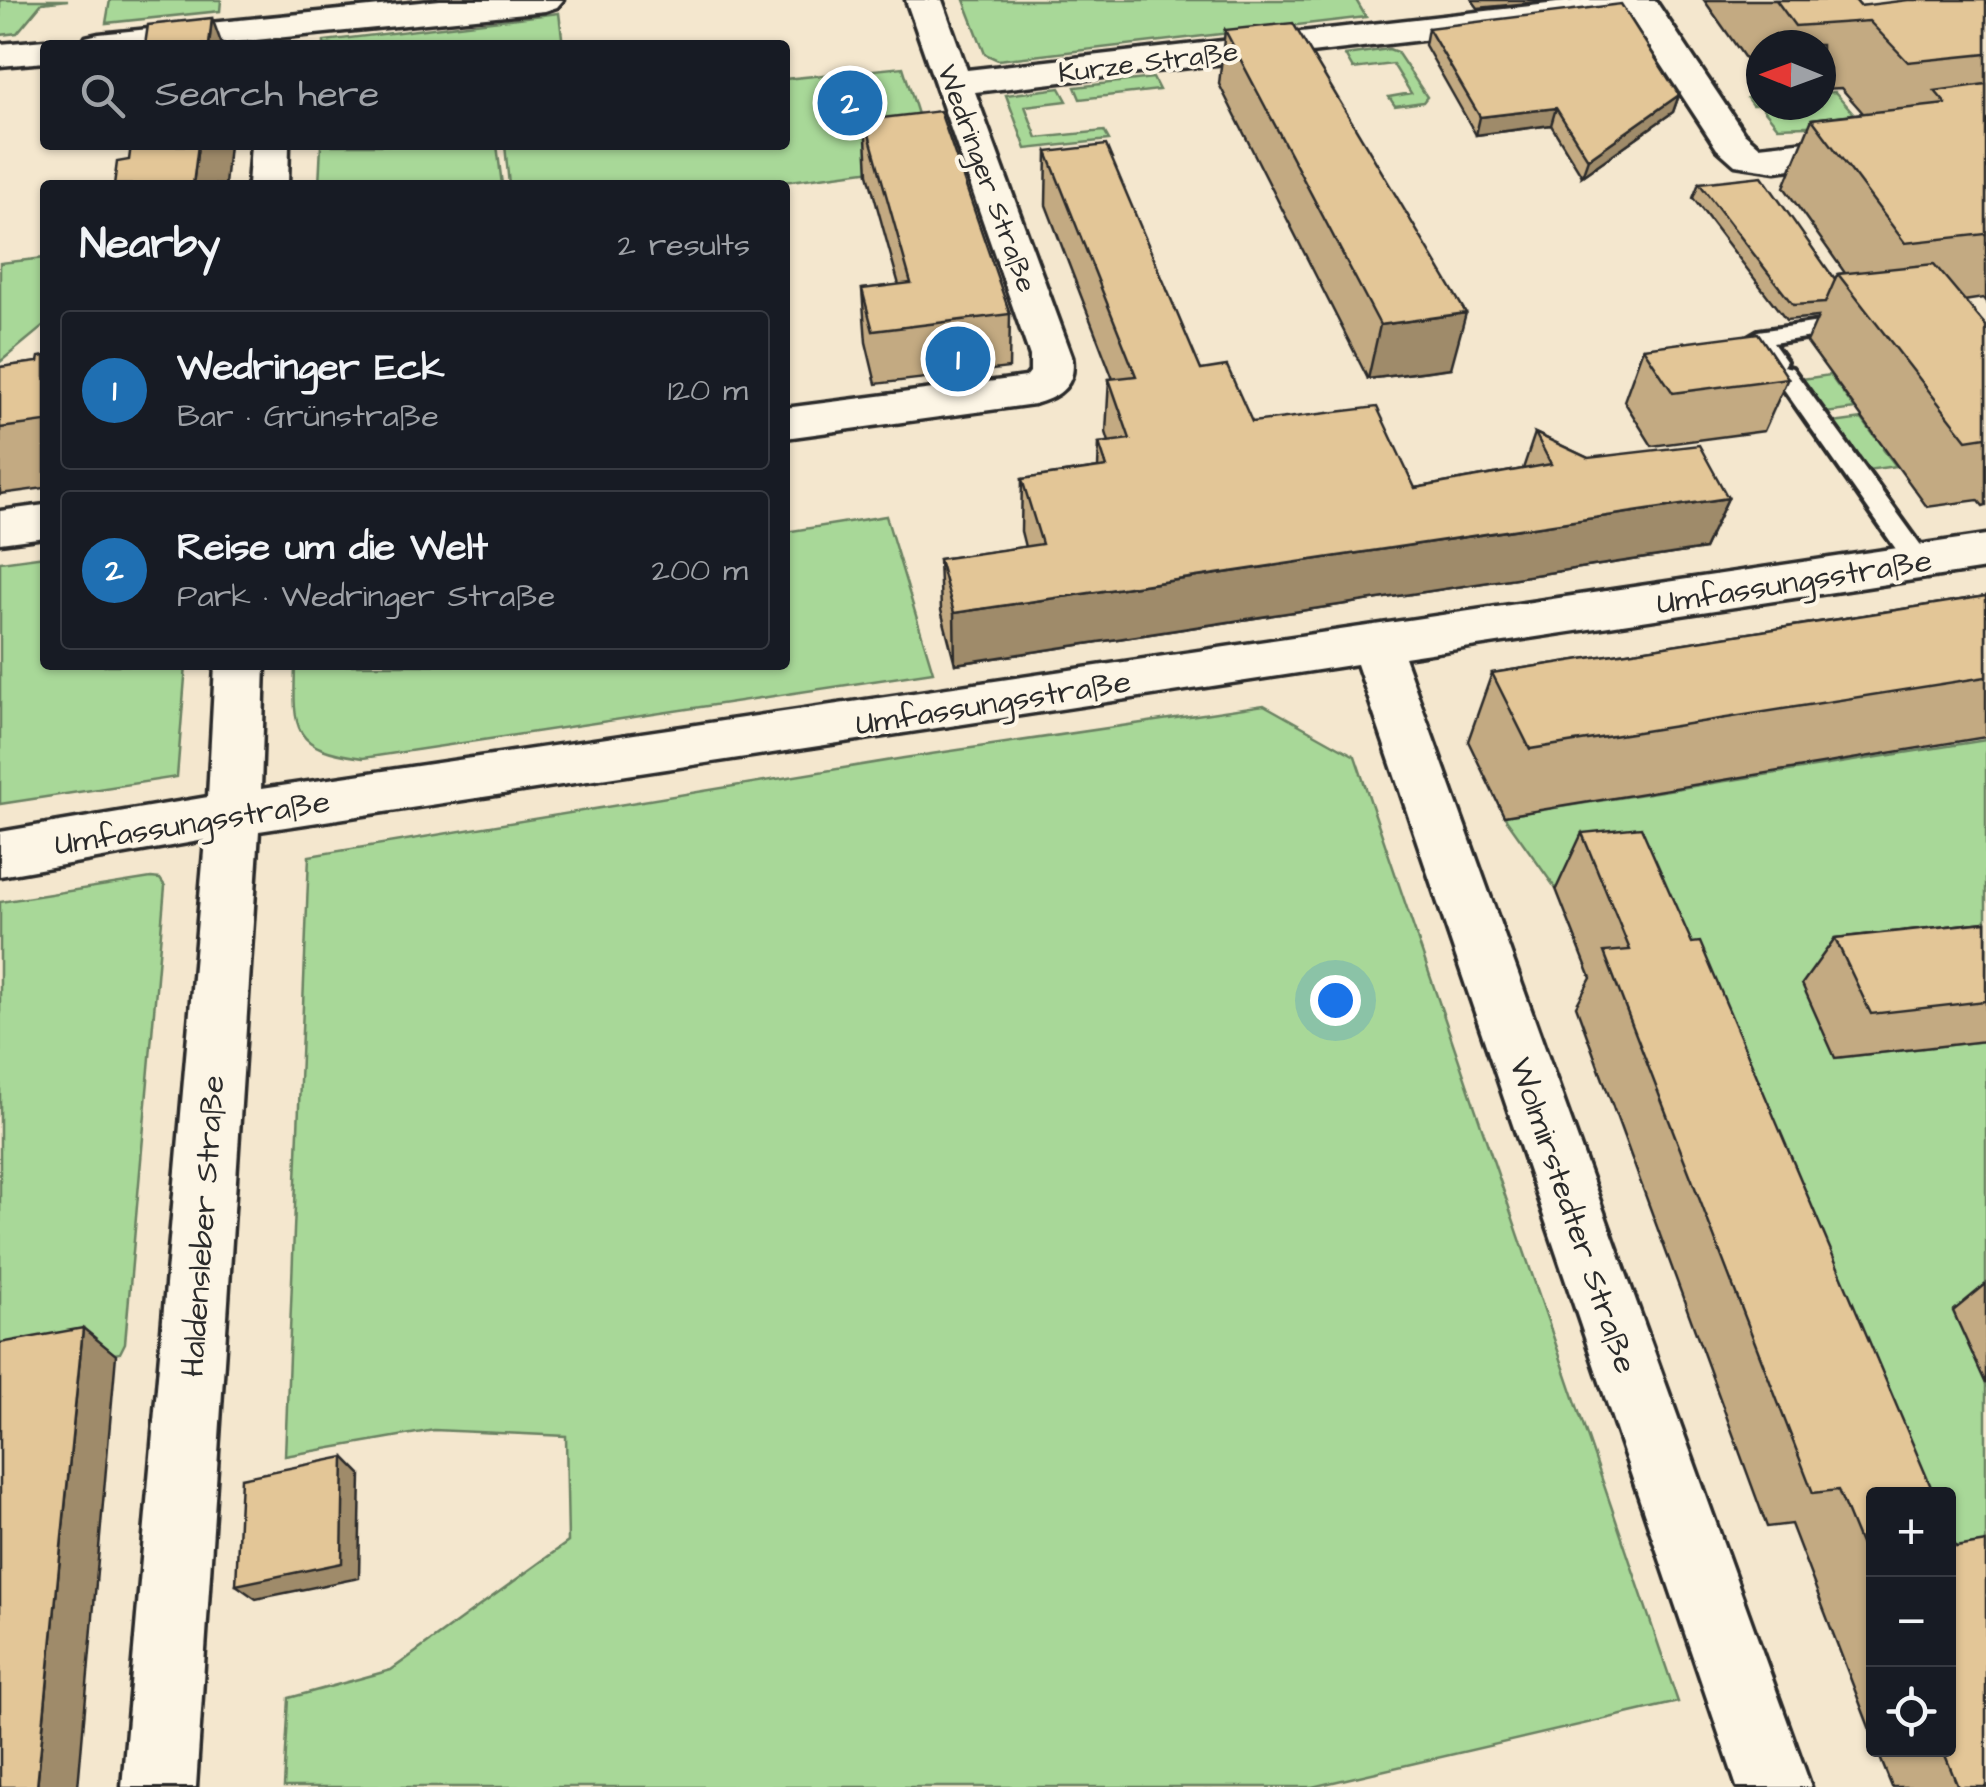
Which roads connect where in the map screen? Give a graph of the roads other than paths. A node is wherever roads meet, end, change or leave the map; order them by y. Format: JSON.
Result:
{"nodes":[{"id":1,"x":545,"y":0,"type":"edge"},
{"id":2,"x":924,"y":0,"type":"edge"},
{"id":3,"x":1638,"y":2,"type":"edge"},
{"id":4,"x":276,"y":24,"type":"edge"},
{"id":5,"x":141,"y":40,"type":"edge"},
{"id":6,"x":40,"y":51,"type":"edge"},
{"id":7,"x":0,"y":55,"type":"edge"},
{"id":8,"x":954,"y":83,"type":"junction"},
{"id":9,"x":1986,"y":133,"type":"edge"},
{"id":10,"x":270,"y":150,"type":"edge"},
{"id":11,"x":268,"y":180,"type":"edge"},
{"id":12,"x":1866,"y":317,"type":"edge"},
{"id":13,"x":790,"y":422,"type":"edge"},
{"id":14,"x":40,"y":522,"type":"edge"},
{"id":15,"x":0,"y":527,"type":"edge"},
{"id":16,"x":1986,"y":552,"type":"edge"},
{"id":17,"x":1919,"y":562,"type":"junction"},
{"id":18,"x":1375,"y":644,"type":"junction"},
{"id":19,"x":240,"y":670,"type":"edge"},
{"id":20,"x":234,"y":814,"type":"junction"},
{"id":21,"x":0,"y":854,"type":"edge"},
{"id":22,"x":160,"y":1787,"type":"edge"},
{"id":23,"x":1774,"y":1787,"type":"edge"}],
"edges":[{"from":1,"to":4,"type":"street"},
{"from":2,"to":8,"type":"street","name":"Wedringer Straße"},
{"from":3,"to":8,"type":"street","name":"Kurze Straße"},
{"from":3,"to":9,"type":"street"},
{"from":4,"to":5,"type":"street"},
{"from":6,"to":7,"type":"street"},
{"from":8,"to":13,"type":"street","name":"Wedringer Straße"},
{"from":10,"to":11,"type":"street"},
{"from":12,"to":17,"type":"lane"},
{"from":14,"to":15,"type":"street"},
{"from":16,"to":17,"type":"street","name":"Umfassungsstraße"},
{"from":17,"to":18,"type":"street","name":"Umfassungsstraße"},
{"from":18,"to":20,"type":"street","name":"Umfassungsstraße"},
{"from":18,"to":23,"type":"street","name":"Wolmirstedter Straße"},
{"from":19,"to":20,"type":"street","name":"Haldensleber Straße"},
{"from":20,"to":21,"type":"street","name":"Umfassungsstraße"},
{"from":20,"to":22,"type":"street","name":"Haldensleber Straße"}]}
